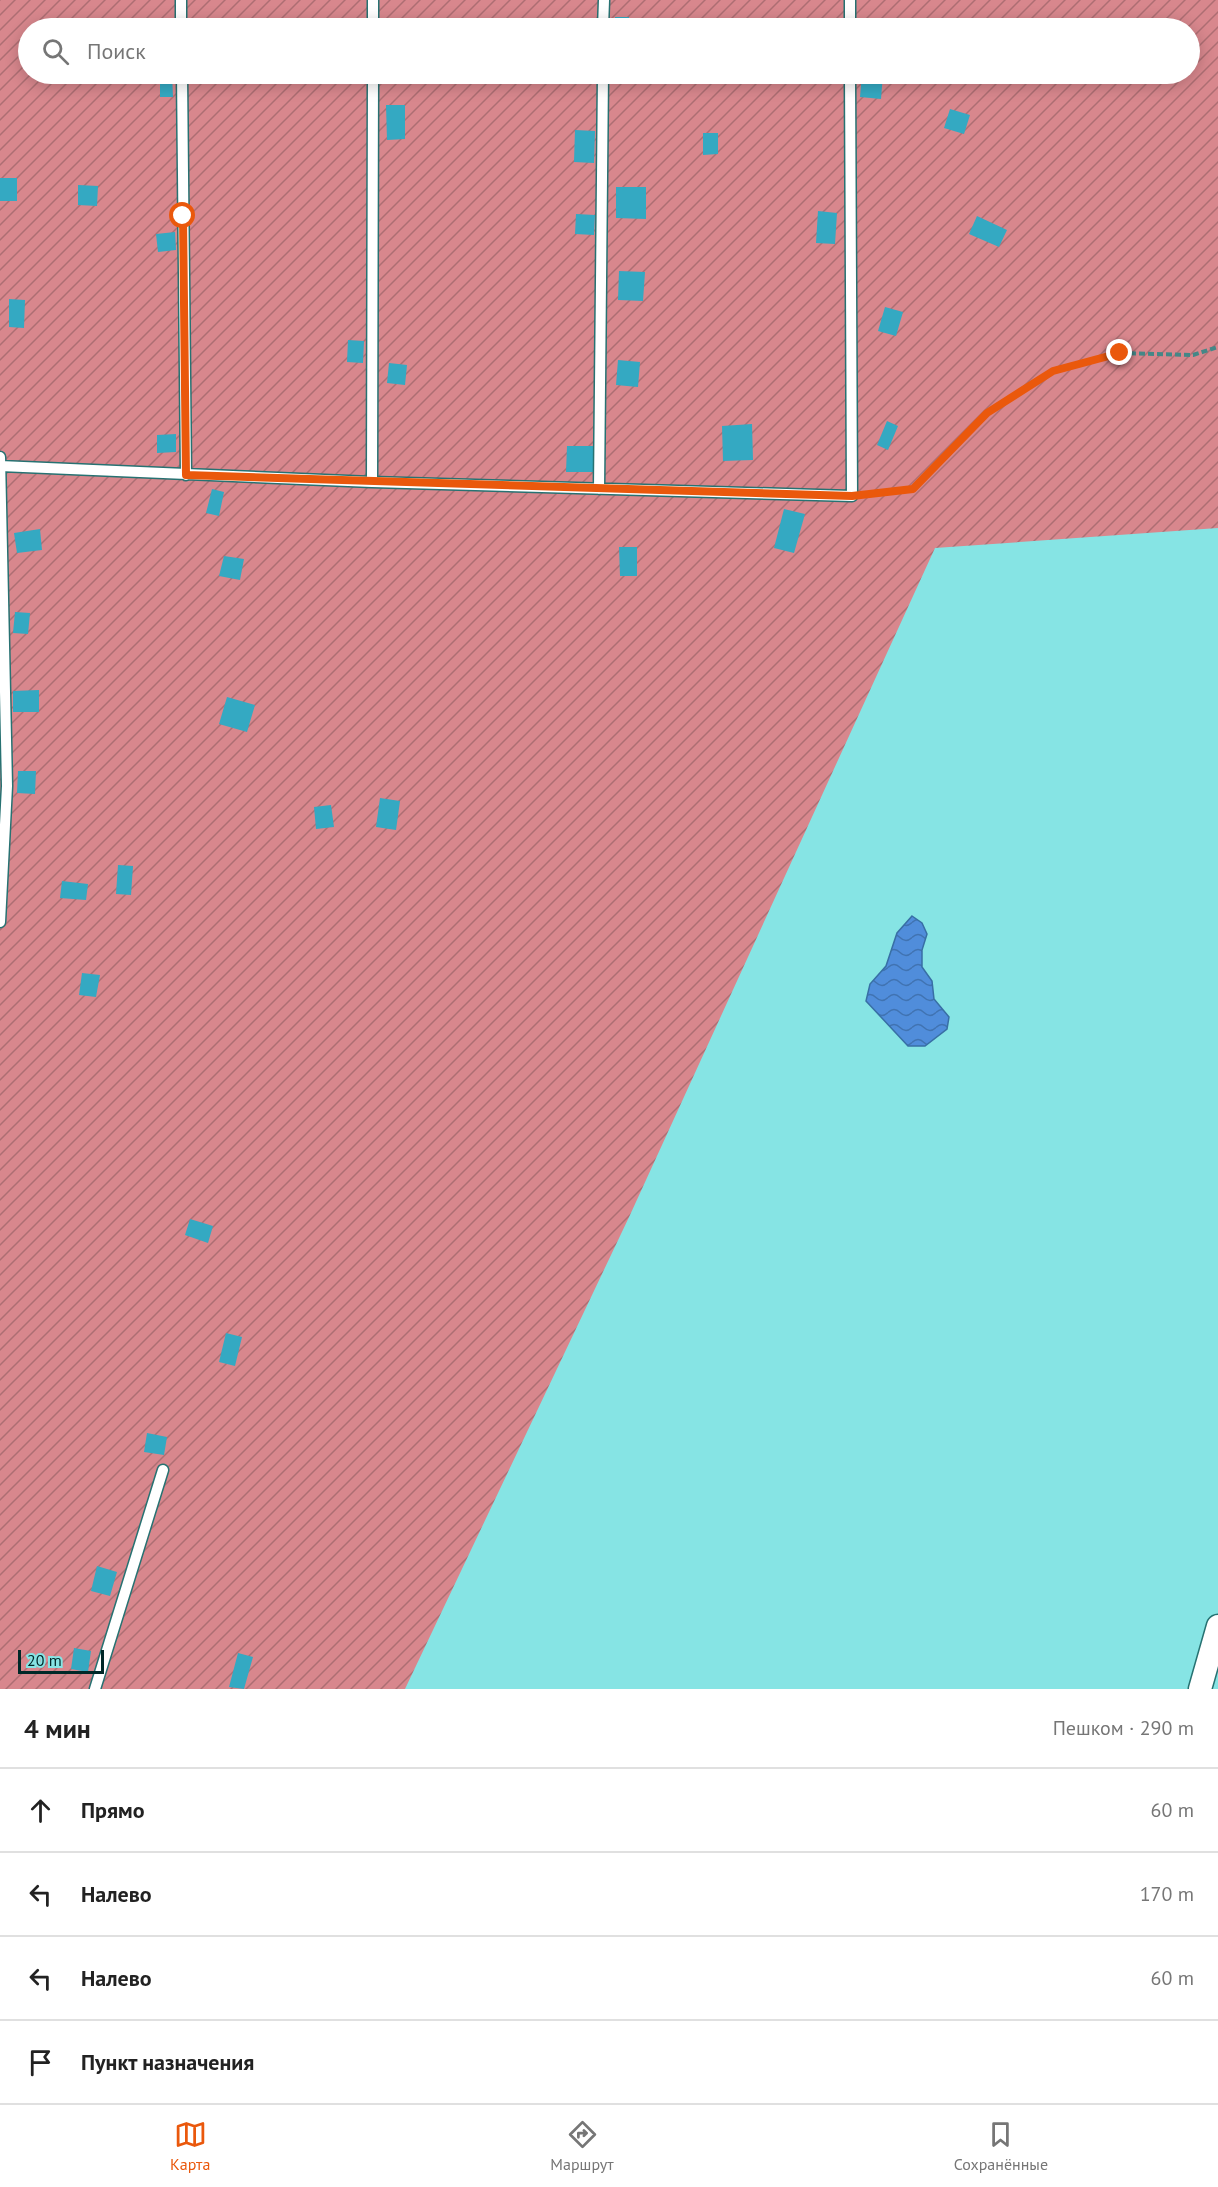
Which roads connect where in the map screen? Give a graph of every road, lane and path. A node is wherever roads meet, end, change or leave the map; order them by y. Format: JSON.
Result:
{"nodes":[{"id":1,"x":181,"y":0,"type":"edge"},
{"id":2,"x":373,"y":0,"type":"edge"},
{"id":3,"x":604,"y":0,"type":"edge"},
{"id":4,"x":850,"y":0,"type":"edge"},
{"id":5,"x":181,"y":18,"type":"edge"},
{"id":6,"x":373,"y":18,"type":"edge"},
{"id":7,"x":603,"y":18,"type":"edge"},
{"id":8,"x":850,"y":18,"type":"edge"},
{"id":9,"x":182,"y":84,"type":"edge"},
{"id":10,"x":373,"y":84,"type":"edge"},
{"id":11,"x":603,"y":84,"type":"edge"},
{"id":12,"x":850,"y":84,"type":"edge"},
{"id":13,"x":1218,"y":347,"type":"edge"},
{"id":14,"x":0,"y":457,"type":"edge"},
{"id":15,"x":0,"y":466,"type":"edge"},
{"id":16,"x":186,"y":475,"type":"junction"},
{"id":17,"x":372,"y":482,"type":"junction"},
{"id":18,"x":599,"y":489,"type":"junction"},
{"id":19,"x":852,"y":496,"type":"junction"},
{"id":20,"x":0,"y":922,"type":"edge"},
{"id":21,"x":163,"y":1470,"type":"dead end"},
{"id":22,"x":1218,"y":1626,"type":"edge"},
{"id":23,"x":95,"y":1689,"type":"edge"},
{"id":24,"x":1200,"y":1689,"type":"edge"}],
"edges":[{"from":1,"to":5,"type":"lane"},
{"from":2,"to":6,"type":"lane"},
{"from":3,"to":7,"type":"lane"},
{"from":4,"to":8,"type":"lane"},
{"from":9,"to":16,"type":"lane"},
{"from":10,"to":17,"type":"lane"},
{"from":11,"to":18,"type":"lane"},
{"from":12,"to":19,"type":"lane"},
{"from":13,"to":19,"type":"path"},
{"from":14,"to":15,"type":"lane"},
{"from":15,"to":16,"type":"lane"},
{"from":15,"to":20,"type":"lane"},
{"from":16,"to":17,"type":"lane"},
{"from":17,"to":18,"type":"lane"},
{"from":18,"to":19,"type":"lane"},
{"from":21,"to":23,"type":"lane"},
{"from":22,"to":24,"type":"street"}]}
